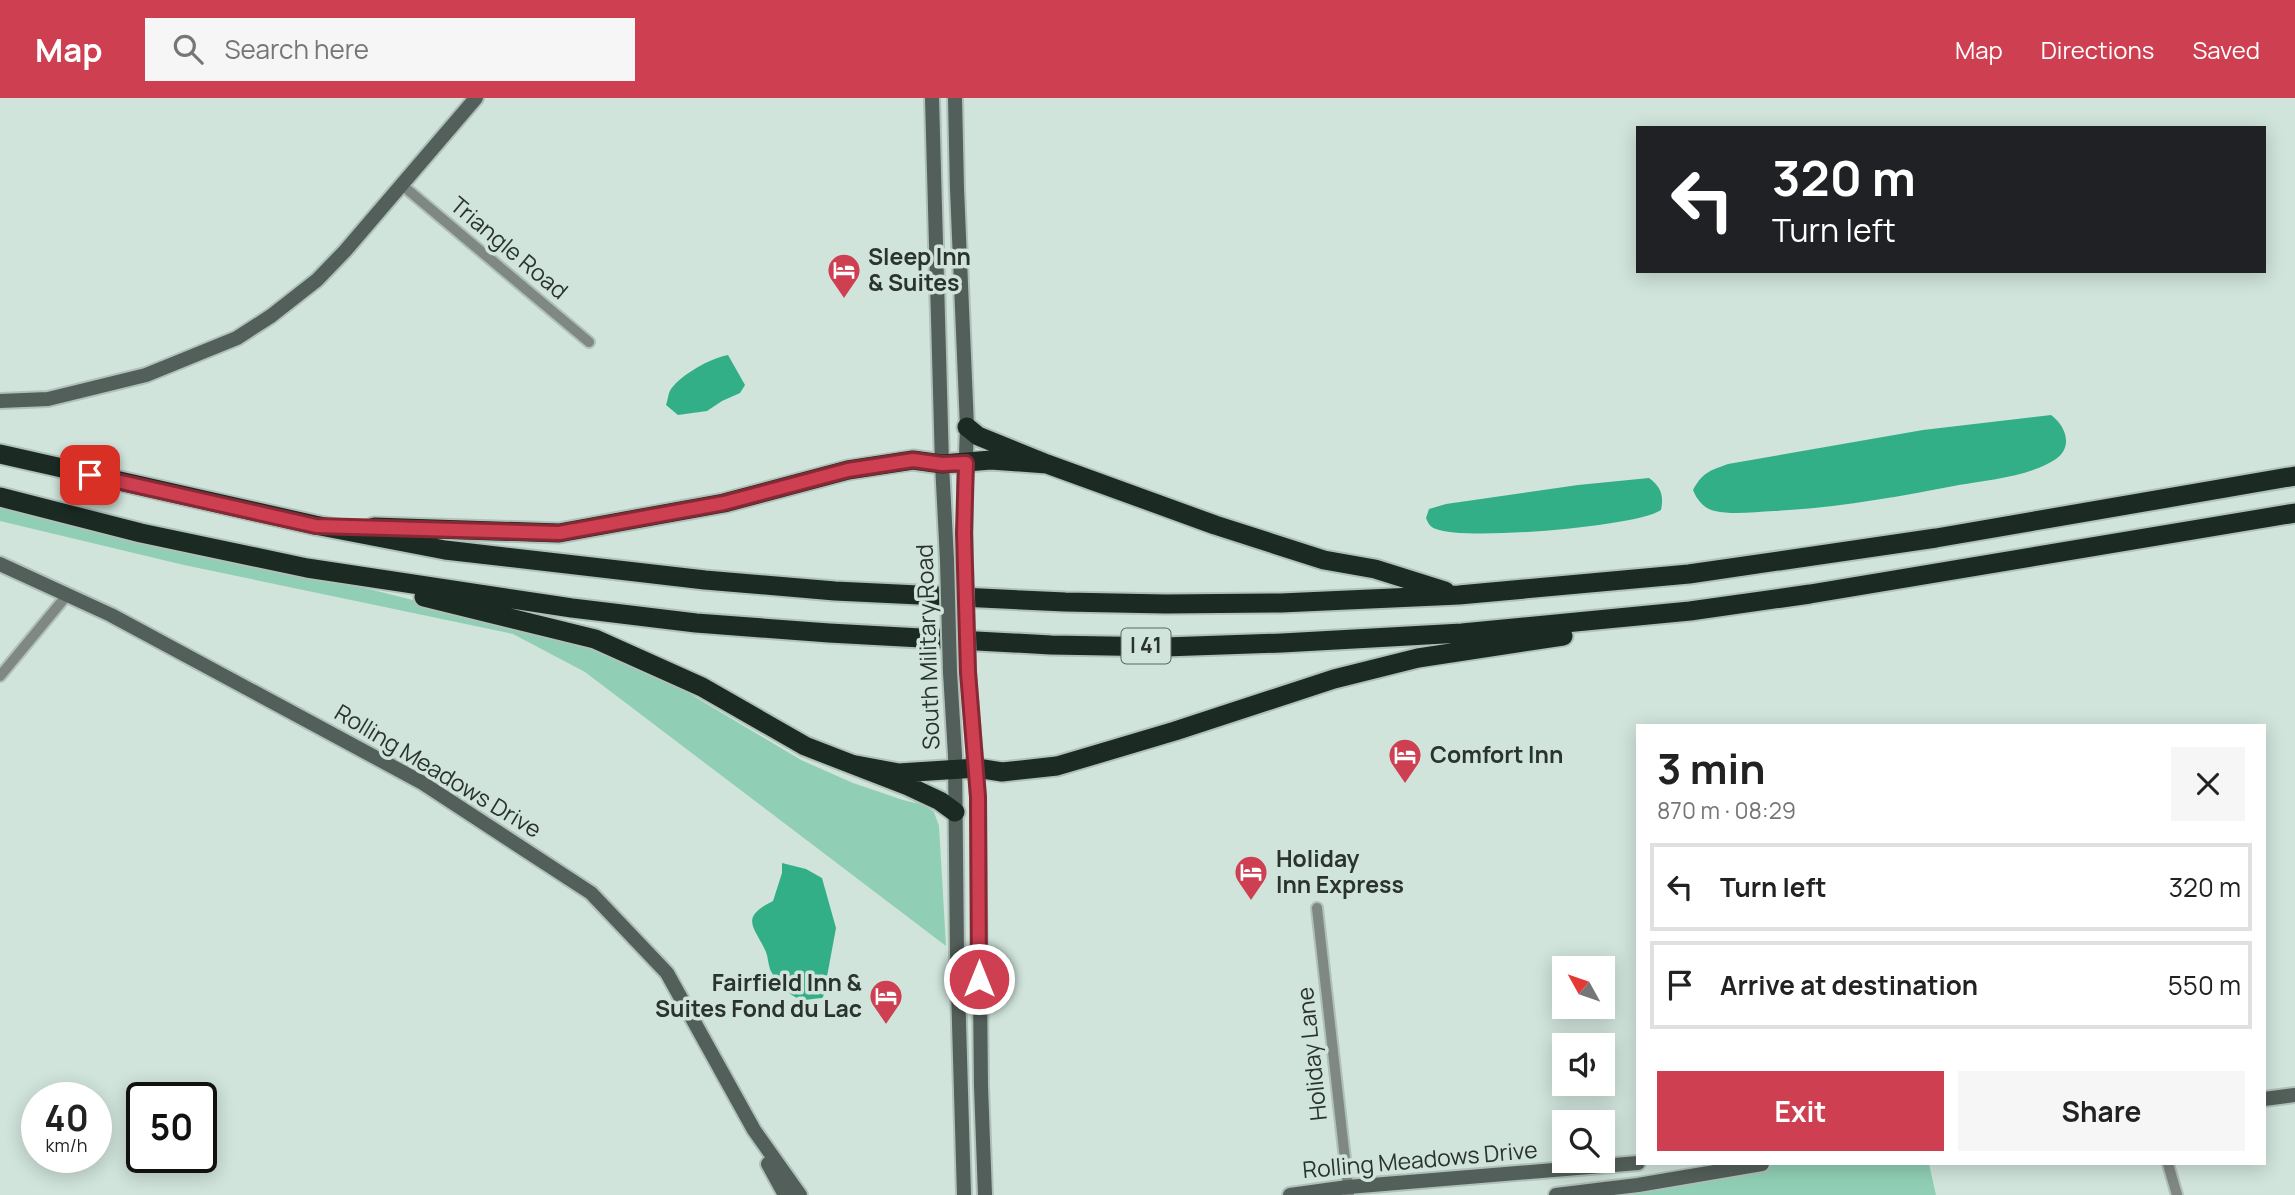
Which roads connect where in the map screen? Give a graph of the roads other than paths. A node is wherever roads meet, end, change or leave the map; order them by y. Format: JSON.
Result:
{"nodes":[{"id":1,"x":476,"y":98,"type":"edge"},
{"id":2,"x":932,"y":98,"type":"edge"},
{"id":3,"x":955,"y":98,"type":"edge"},
{"id":4,"x":402,"y":185,"type":"junction"},
{"id":5,"x":589,"y":342,"type":"dead end"},
{"id":6,"x":0,"y":401,"type":"edge"},
{"id":7,"x":967,"y":427,"type":"junction"},
{"id":8,"x":0,"y":454,"type":"edge"},
{"id":9,"x":966,"y":463,"type":"junction"},
{"id":10,"x":942,"y":464,"type":"junction"},
{"id":11,"x":1046,"y":464,"type":"junction"},
{"id":12,"x":2295,"y":476,"type":"edge"},
{"id":13,"x":0,"y":497,"type":"edge"},
{"id":14,"x":2295,"y":513,"type":"edge"},
{"id":15,"x":316,"y":526,"type":"junction"},
{"id":16,"x":0,"y":564,"type":"edge"},
{"id":17,"x":307,"y":568,"type":"junction"},
{"id":18,"x":68,"y":594,"type":"junction"},
{"id":19,"x":1460,"y":595,"type":"junction"},
{"id":20,"x":1690,"y":611,"type":"junction"},
{"id":21,"x":0,"y":676,"type":"edge"},
{"id":22,"x":856,"y":765,"type":"junction"},
{"id":23,"x":977,"y":768,"type":"junction"},
{"id":24,"x":955,"y":770,"type":"junction"},
{"id":25,"x":955,"y":812,"type":"junction"},
{"id":26,"x":1317,"y":908,"type":"dead end"},
{"id":27,"x":2295,"y":1095,"type":"edge"},
{"id":28,"x":2266,"y":1099,"type":"edge"},
{"id":29,"x":754,"y":1130,"type":"junction"},
{"id":30,"x":1636,"y":1163,"type":"edge"},
{"id":31,"x":1756,"y":1165,"type":"edge"},
{"id":32,"x":2168,"y":1165,"type":"edge"},
{"id":33,"x":987,"y":1191,"type":"edge"},
{"id":34,"x":1349,"y":1191,"type":"edge"},
{"id":35,"x":785,"y":1195,"type":"edge"},
{"id":36,"x":800,"y":1195,"type":"edge"},
{"id":37,"x":964,"y":1195,"type":"edge"},
{"id":38,"x":1290,"y":1195,"type":"edge"},
{"id":39,"x":1556,"y":1195,"type":"edge"},
{"id":40,"x":2177,"y":1195,"type":"edge"}],
"edges":[{"from":1,"to":4,"type":"main road"},
{"from":2,"to":10,"type":"main road","name":"South Military Road"},
{"from":3,"to":7,"type":"main road","name":"South Military Road"},
{"from":4,"to":5,"type":"street","name":"Triangle Road"},
{"from":4,"to":6,"type":"main road"},
{"from":7,"to":9,"type":"main road","name":"South Military Road"},
{"from":7,"to":11,"type":"highway"},
{"from":8,"to":15,"type":"highway","number":"I 41"},
{"from":9,"to":10,"type":"highway"},
{"from":9,"to":11,"type":"highway"},
{"from":9,"to":23,"type":"main road","name":"South Military Road","bridge":true},
{"from":10,"to":15,"type":"highway"},
{"from":10,"to":24,"type":"main road","name":"South Military Road","bridge":true},
{"from":11,"to":19,"type":"highway"},
{"from":12,"to":19,"type":"highway","number":"I 41"},
{"from":13,"to":17,"type":"highway","number":"I 41"},
{"from":14,"to":20,"type":"highway","number":"I 41"},
{"from":15,"to":19,"type":"highway","number":"I 41"},
{"from":16,"to":18,"type":"main road","name":"Rolling Meadows Drive"},
{"from":17,"to":20,"type":"highway","number":"I 41"},
{"from":17,"to":22,"type":"highway"},
{"from":18,"to":21,"type":"street"},
{"from":18,"to":29,"type":"main road","name":"Rolling Meadows Drive"},
{"from":20,"to":23,"type":"highway"},
{"from":22,"to":24,"type":"highway"},
{"from":22,"to":25,"type":"highway"},
{"from":23,"to":24,"type":"highway"},
{"from":23,"to":33,"type":"main road","name":"South Military Road"},
{"from":24,"to":25,"type":"main road","name":"South Military Road"},
{"from":25,"to":37,"type":"main road","name":"South Military Road"},
{"from":26,"to":34,"type":"street","name":"Holiday Lane"},
{"from":27,"to":28,"type":"main road"},
{"from":29,"to":35,"type":"main road","name":"Rolling Meadows Drive"},
{"from":29,"to":36,"type":"main road","name":"Rolling Meadows Drive"},
{"from":30,"to":34,"type":"main road","name":"Rolling Meadows Drive"},
{"from":31,"to":39,"type":"main road"},
{"from":32,"to":40,"type":"street"},
{"from":34,"to":38,"type":"main road","name":"Rolling Meadows Drive"}]}
